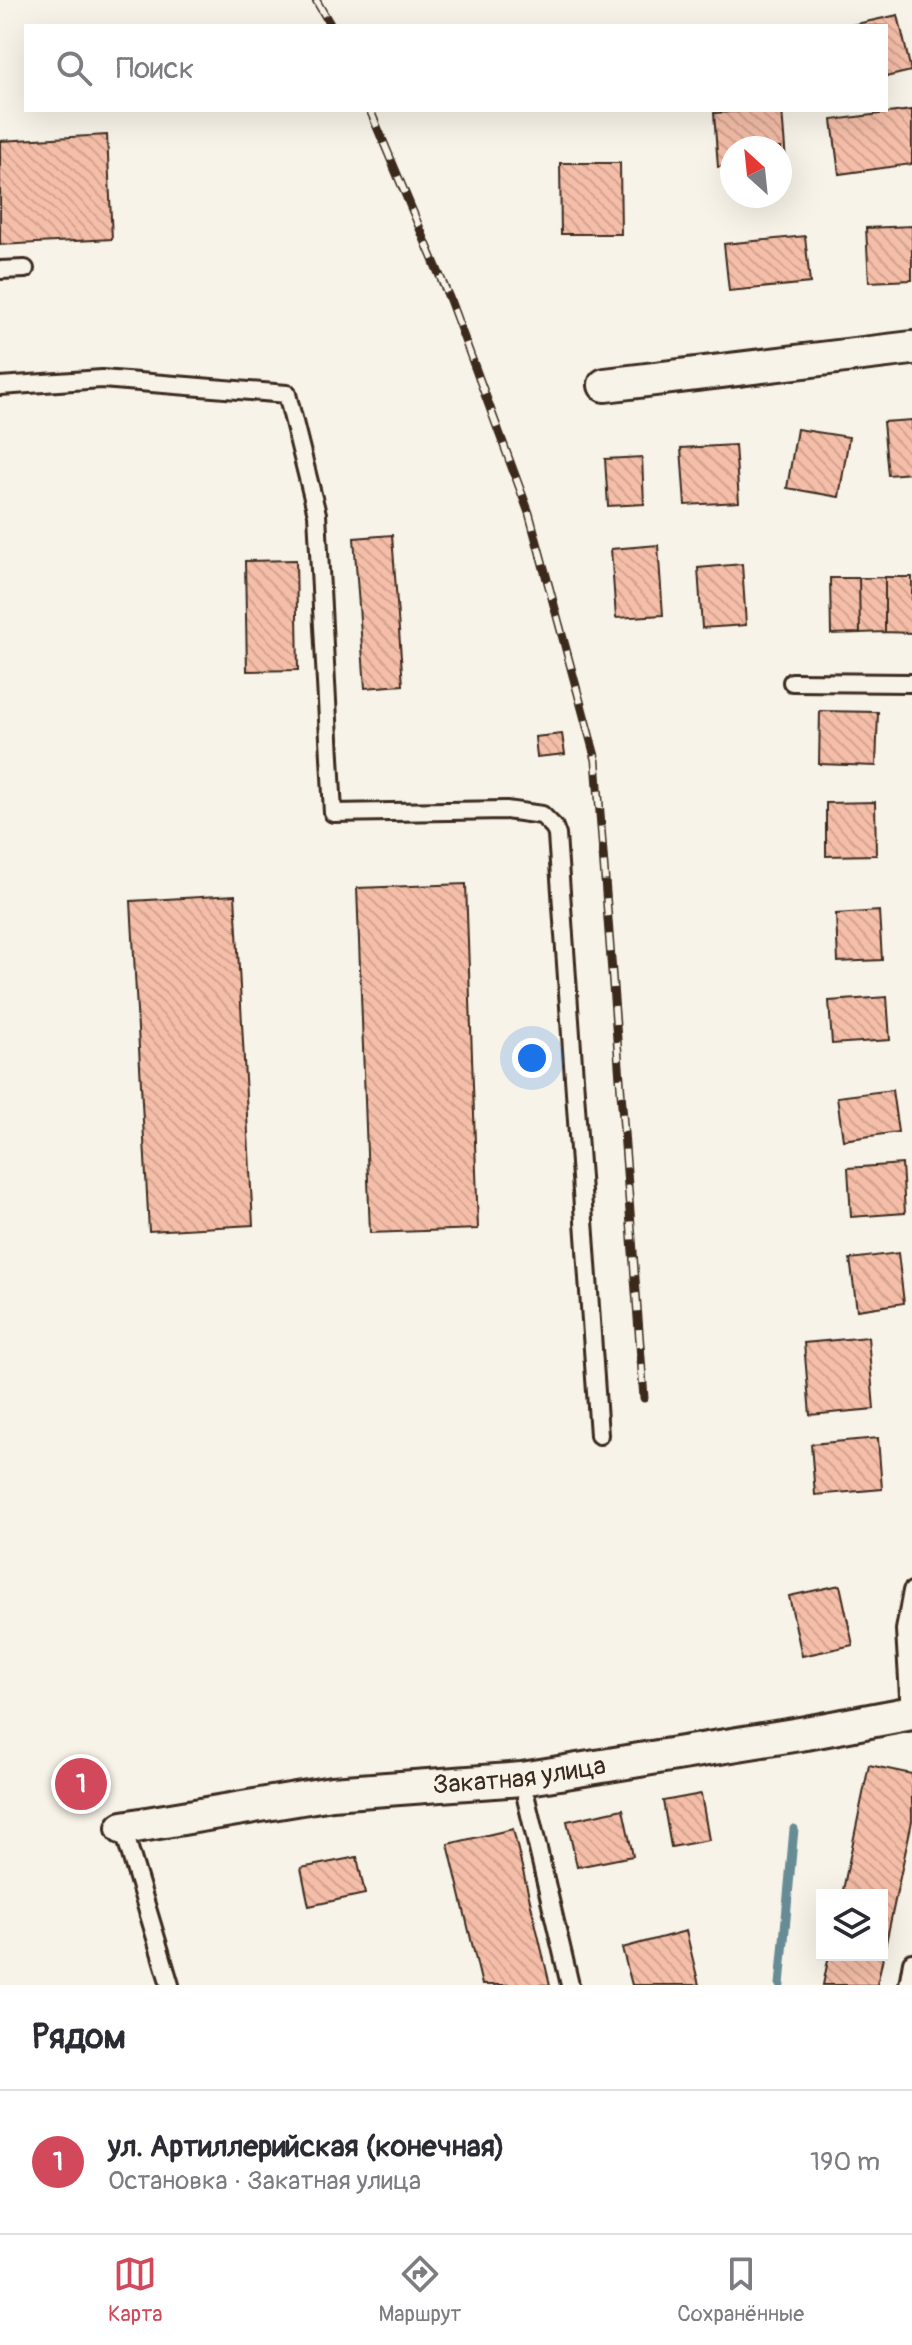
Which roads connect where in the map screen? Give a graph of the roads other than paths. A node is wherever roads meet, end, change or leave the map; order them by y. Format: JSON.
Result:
{"nodes":[{"id":1,"x":25,"y":269,"type":"dead end"},
{"id":2,"x":0,"y":270,"type":"edge"},
{"id":3,"x":912,"y":348,"type":"edge"},
{"id":4,"x":605,"y":385,"type":"dead end"},
{"id":5,"x":0,"y":386,"type":"edge"},
{"id":6,"x":792,"y":682,"type":"dead end"},
{"id":7,"x":912,"y":683,"type":"edge"},
{"id":8,"x":599,"y":1435,"type":"dead end"},
{"id":9,"x":912,"y":1591,"type":"edge"},
{"id":10,"x":911,"y":1713,"type":"edge"},
{"id":11,"x":526,"y":1798,"type":"dead end"},
{"id":12,"x":123,"y":1828,"type":"joint"},
{"id":13,"x":912,"y":1962,"type":"edge"},
{"id":14,"x":170,"y":1985,"type":"edge"},
{"id":15,"x":570,"y":1985,"type":"edge"},
{"id":16,"x":908,"y":1985,"type":"edge"}],
"edges":[{"from":1,"to":2,"type":"lane"},
{"from":3,"to":4,"type":"street"},
{"from":5,"to":8,"type":"lane"},
{"from":6,"to":7,"type":"lane"},
{"from":9,"to":10,"type":"lane"},
{"from":10,"to":12,"type":"street","name":"Закатная улица"},
{"from":11,"to":15,"type":"lane"},
{"from":12,"to":14,"type":"lane"},
{"from":13,"to":16,"type":"lane"}]}
